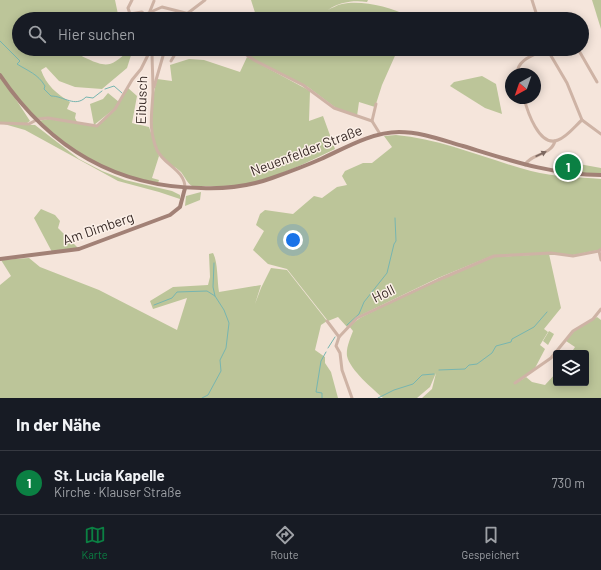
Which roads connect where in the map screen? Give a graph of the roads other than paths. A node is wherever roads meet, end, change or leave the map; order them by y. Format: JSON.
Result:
{"nodes":[{"id":1,"x":132,"y":0,"type":"edge"},
{"id":2,"x":206,"y":0,"type":"edge"},
{"id":3,"x":532,"y":0,"type":"edge"},
{"id":4,"x":154,"y":1,"type":"dead end"},
{"id":5,"x":150,"y":11,"type":"joint"},
{"id":6,"x":129,"y":12,"type":"edge"},
{"id":7,"x":184,"y":12,"type":"edge"},
{"id":8,"x":189,"y":12,"type":"edge"},
{"id":9,"x":536,"y":12,"type":"edge"},
{"id":10,"x":148,"y":56,"type":"edge"},
{"id":11,"x":151,"y":56,"type":"edge"},
{"id":12,"x":162,"y":56,"type":"edge"},
{"id":13,"x":174,"y":56,"type":"edge"},
{"id":14,"x":249,"y":56,"type":"edge"},
{"id":15,"x":533,"y":56,"type":"edge"},
{"id":16,"x":551,"y":56,"type":"edge"},
{"id":17,"x":582,"y":56,"type":"edge"},
{"id":18,"x":171,"y":61,"type":"dead end"},
{"id":19,"x":518,"y":68,"type":"edge"},
{"id":20,"x":0,"y":75,"type":"edge"},
{"id":21,"x":597,"y":82,"type":"dead end"},
{"id":22,"x":153,"y":88,"type":"junction"},
{"id":23,"x":376,"y":104,"type":"dead end"},
{"id":24,"x":526,"y":104,"type":"edge"},
{"id":25,"x":36,"y":120,"type":"junction"},
{"id":26,"x":582,"y":120,"type":"junction"},
{"id":27,"x":372,"y":121,"type":"junction"},
{"id":28,"x":0,"y":123,"type":"edge"},
{"id":29,"x":380,"y":134,"type":"junction"},
{"id":30,"x":601,"y":134,"type":"edge"},
{"id":31,"x":555,"y":141,"type":"junction"},
{"id":32,"x":525,"y":165,"type":"junction"},
{"id":33,"x":601,"y":176,"type":"edge"},
{"id":34,"x":185,"y":188,"type":"junction"},
{"id":35,"x":600,"y":250,"type":"edge"},
{"id":36,"x":0,"y":259,"type":"edge"},
{"id":37,"x":601,"y":260,"type":"edge"},
{"id":38,"x":601,"y":309,"type":"edge"},
{"id":39,"x":327,"y":321,"type":"dead end"},
{"id":40,"x":339,"y":337,"type":"junction"},
{"id":41,"x":514,"y":383,"type":"dead end"},
{"id":42,"x":352,"y":398,"type":"edge"}],
"edges":[{"from":1,"to":6,"type":"street"},
{"from":2,"to":8,"type":"street"},
{"from":3,"to":9,"type":"street"},
{"from":4,"to":5,"type":"street"},
{"from":5,"to":7,"type":"street"},
{"from":10,"to":25,"type":"street"},
{"from":11,"to":22,"type":"street","name":"Eibusch"},
{"from":12,"to":22,"type":"street"},
{"from":13,"to":18,"type":"street"},
{"from":14,"to":27,"type":"street","name":"Neuenfelder Straße"},
{"from":15,"to":19,"type":"street"},
{"from":16,"to":26,"type":"street"},
{"from":17,"to":21,"type":"street"},
{"from":20,"to":25,"type":"main road","name":"Neuenfelder Straße"},
{"from":22,"to":34,"type":"street","name":"Eibusch"},
{"from":23,"to":27,"type":"street","name":"Neuenfelder Straße"},
{"from":24,"to":31,"type":"street"},
{"from":25,"to":28,"type":"street"},
{"from":25,"to":34,"type":"main road","name":"Neuenfelder Straße"},
{"from":26,"to":30,"type":"street"},
{"from":26,"to":31,"type":"street"},
{"from":27,"to":29,"type":"street","name":"Neuenfelder Straße"},
{"from":29,"to":32,"type":"main road"},
{"from":29,"to":34,"type":"main road","name":"Neuenfelder Straße"},
{"from":32,"to":31,"type":"street","one_way":true},
{"from":32,"to":33,"type":"main road"},
{"from":34,"to":36,"type":"main road","name":"Am Dimberg"},
{"from":35,"to":37,"type":"street"},
{"from":35,"to":40,"type":"street","name":"Holl"},
{"from":38,"to":41,"type":"street"},
{"from":39,"to":40,"type":"street"},
{"from":40,"to":42,"type":"street"}]}
